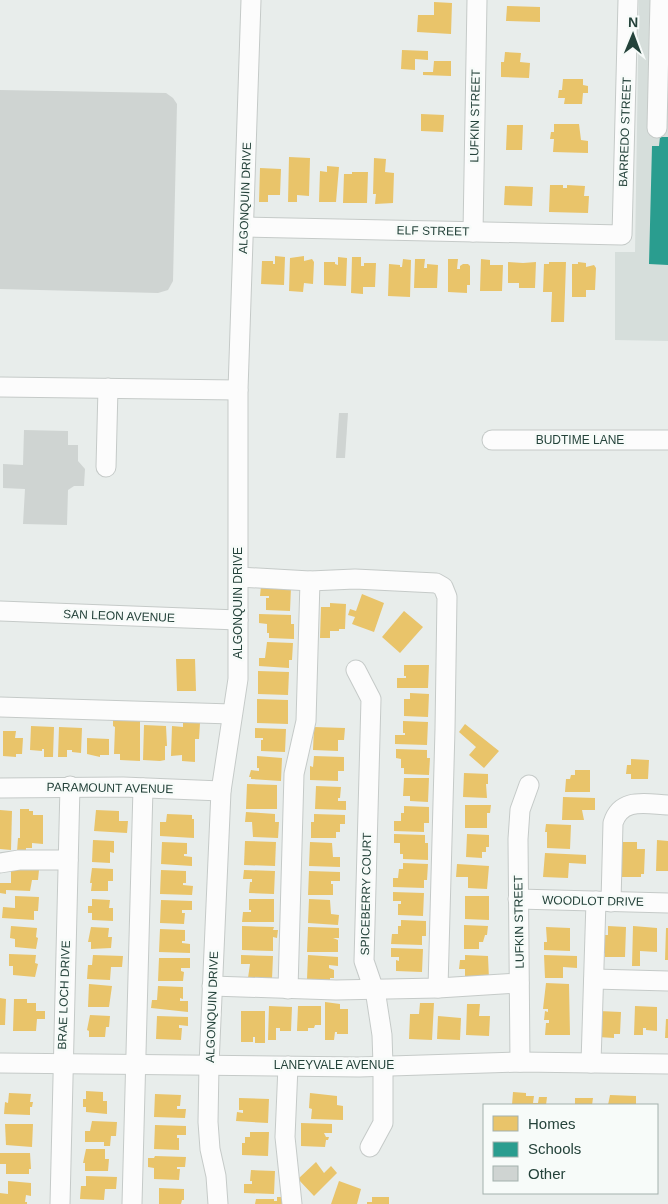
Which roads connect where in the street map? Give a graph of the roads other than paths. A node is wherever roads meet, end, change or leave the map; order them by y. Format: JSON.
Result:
{"nodes":[{"id":1,"x":251,"y":0,"type":"edge"},
{"id":2,"x":477,"y":0,"type":"edge"},
{"id":3,"x":628,"y":0,"type":"edge"},
{"id":4,"x":660,"y":0,"type":"edge"},
{"id":5,"x":625,"y":126,"type":"junction"},
{"id":6,"x":663,"y":128,"type":"edge"},
{"id":7,"x":245,"y":227,"type":"junction"},
{"id":8,"x":473,"y":232,"type":"junction"},
{"id":9,"x":622,"y":235,"type":"joint"},
{"id":10,"x":0,"y":387,"type":"edge"},
{"id":11,"x":108,"y":388,"type":"junction"},
{"id":12,"x":238,"y":390,"type":"junction"},
{"id":13,"x":492,"y":440,"type":"dead end"},
{"id":14,"x":668,"y":440,"type":"edge"},
{"id":15,"x":106,"y":467,"type":"dead end"},
{"id":16,"x":239,"y":578,"type":"junction"},
{"id":17,"x":310,"y":581,"type":"junction"},
{"id":18,"x":0,"y":611,"type":"edge"},
{"id":19,"x":238,"y":620,"type":"junction"},
{"id":20,"x":356,"y":670,"type":"dead end"},
{"id":21,"x":0,"y":707,"type":"edge"},
{"id":22,"x":232,"y":714,"type":"junction"},
{"id":23,"x":529,"y":785,"type":"dead end"},
{"id":24,"x":70,"y":786,"type":"junction"},
{"id":25,"x":0,"y":788,"type":"edge"},
{"id":26,"x":143,"y":788,"type":"junction"},
{"id":27,"x":221,"y":791,"type":"junction"},
{"id":28,"x":668,"y":805,"type":"edge"},
{"id":29,"x":68,"y":860,"type":"junction"},
{"id":30,"x":0,"y":863,"type":"edge"},
{"id":31,"x":518,"y":899,"type":"junction"},
{"id":32,"x":603,"y":901,"type":"junction"},
{"id":33,"x":668,"y":903,"type":"edge"},
{"id":34,"x":594,"y":979,"type":"junction"},
{"id":35,"x":668,"y":981,"type":"edge"},
{"id":36,"x":519,"y":984,"type":"junction"},
{"id":37,"x":212,"y":986,"type":"junction"},
{"id":38,"x":288,"y":988,"type":"junction"},
{"id":39,"x":438,"y":988,"type":"junction"},
{"id":40,"x":374,"y":989,"type":"junction"},
{"id":41,"x":0,"y":1062,"type":"edge"},
{"id":42,"x":520,"y":1062,"type":"junction"},
{"id":43,"x":591,"y":1063,"type":"junction"},
{"id":44,"x":62,"y":1064,"type":"junction"},
{"id":45,"x":135,"y":1064,"type":"junction"},
{"id":46,"x":668,"y":1064,"type":"edge"},
{"id":47,"x":209,"y":1065,"type":"junction"},
{"id":48,"x":383,"y":1065,"type":"junction"},
{"id":49,"x":288,"y":1066,"type":"junction"},
{"id":50,"x":370,"y":1146,"type":"dead end"},
{"id":51,"x":60,"y":1204,"type":"edge"},
{"id":52,"x":132,"y":1204,"type":"edge"},
{"id":53,"x":218,"y":1204,"type":"edge"},
{"id":54,"x":292,"y":1204,"type":"edge"}],
"edges":[{"from":1,"to":7,"type":"street","name":"ALGONQUIN DRIVE"},
{"from":2,"to":8,"type":"street","name":"LUFKIN STREET"},
{"from":3,"to":5,"type":"street","name":"BARREDO STREET"},
{"from":4,"to":6,"type":"street"},
{"from":5,"to":6,"type":"street"},
{"from":5,"to":9,"type":"street","name":"BARREDO STREET"},
{"from":7,"to":8,"type":"street","name":"ELF STREET"},
{"from":7,"to":12,"type":"street","name":"ALGONQUIN DRIVE"},
{"from":8,"to":9,"type":"street","name":"ELF STREET"},
{"from":10,"to":11,"type":"street"},
{"from":11,"to":12,"type":"street"},
{"from":11,"to":15,"type":"street"},
{"from":12,"to":16,"type":"street","name":"ALGONQUIN DRIVE"},
{"from":13,"to":14,"type":"street","name":"BUDTIME LANE"},
{"from":16,"to":17,"type":"street"},
{"from":16,"to":19,"type":"street","name":"ALGONQUIN DRIVE"},
{"from":17,"to":38,"type":"street"},
{"from":17,"to":39,"type":"street"},
{"from":18,"to":19,"type":"street","name":"SAN LEON AVENUE"},
{"from":19,"to":22,"type":"street","name":"ALGONQUIN DRIVE"},
{"from":20,"to":40,"type":"street","name":"SPICEBERRY COURT"},
{"from":21,"to":22,"type":"street"},
{"from":22,"to":27,"type":"street","name":"ALGONQUIN DRIVE"},
{"from":23,"to":31,"type":"street","name":"LUFKIN STREET"},
{"from":24,"to":25,"type":"street","name":"PARAMOUNT AVENUE"},
{"from":24,"to":26,"type":"street","name":"PARAMOUNT AVENUE"},
{"from":24,"to":29,"type":"street","name":"BRAE LOCH DRIVE"},
{"from":26,"to":27,"type":"street","name":"PARAMOUNT AVENUE"},
{"from":26,"to":45,"type":"street"},
{"from":27,"to":37,"type":"street","name":"ALGONQUIN DRIVE"},
{"from":28,"to":32,"type":"street"},
{"from":29,"to":30,"type":"street"},
{"from":29,"to":44,"type":"street","name":"BRAE LOCH DRIVE"},
{"from":31,"to":32,"type":"street","name":"WOODLOT DRIVE"},
{"from":31,"to":36,"type":"street","name":"LUFKIN STREET"},
{"from":32,"to":33,"type":"street","name":"WOODLOT DRIVE"},
{"from":32,"to":34,"type":"street"},
{"from":34,"to":35,"type":"street"},
{"from":34,"to":43,"type":"street"},
{"from":36,"to":39,"type":"street"},
{"from":36,"to":42,"type":"street","name":"LUFKIN STREET"},
{"from":37,"to":38,"type":"street"},
{"from":37,"to":47,"type":"street","name":"ALGONQUIN DRIVE"},
{"from":38,"to":40,"type":"street"},
{"from":39,"to":40,"type":"street"},
{"from":40,"to":48,"type":"street","name":"SPICEBERRY COURT"},
{"from":41,"to":44,"type":"street","name":"LANEYVALE AVENUE"},
{"from":42,"to":43,"type":"street","name":"LANEYVALE AVENUE"},
{"from":42,"to":48,"type":"street","name":"LANEYVALE AVENUE"},
{"from":43,"to":46,"type":"street","name":"LANEYVALE AVENUE"},
{"from":44,"to":45,"type":"street","name":"LANEYVALE AVENUE"},
{"from":44,"to":51,"type":"street","name":"BRAE LOCH DRIVE"},
{"from":45,"to":47,"type":"street","name":"LANEYVALE AVENUE"},
{"from":45,"to":52,"type":"street"},
{"from":47,"to":49,"type":"street","name":"LANEYVALE AVENUE"},
{"from":47,"to":53,"type":"street","name":"ALGONQUIN DRIVE"},
{"from":48,"to":49,"type":"street","name":"LANEYVALE AVENUE"},
{"from":48,"to":50,"type":"street","name":"SPICEBERRY COURT"},
{"from":49,"to":54,"type":"street"}]}
